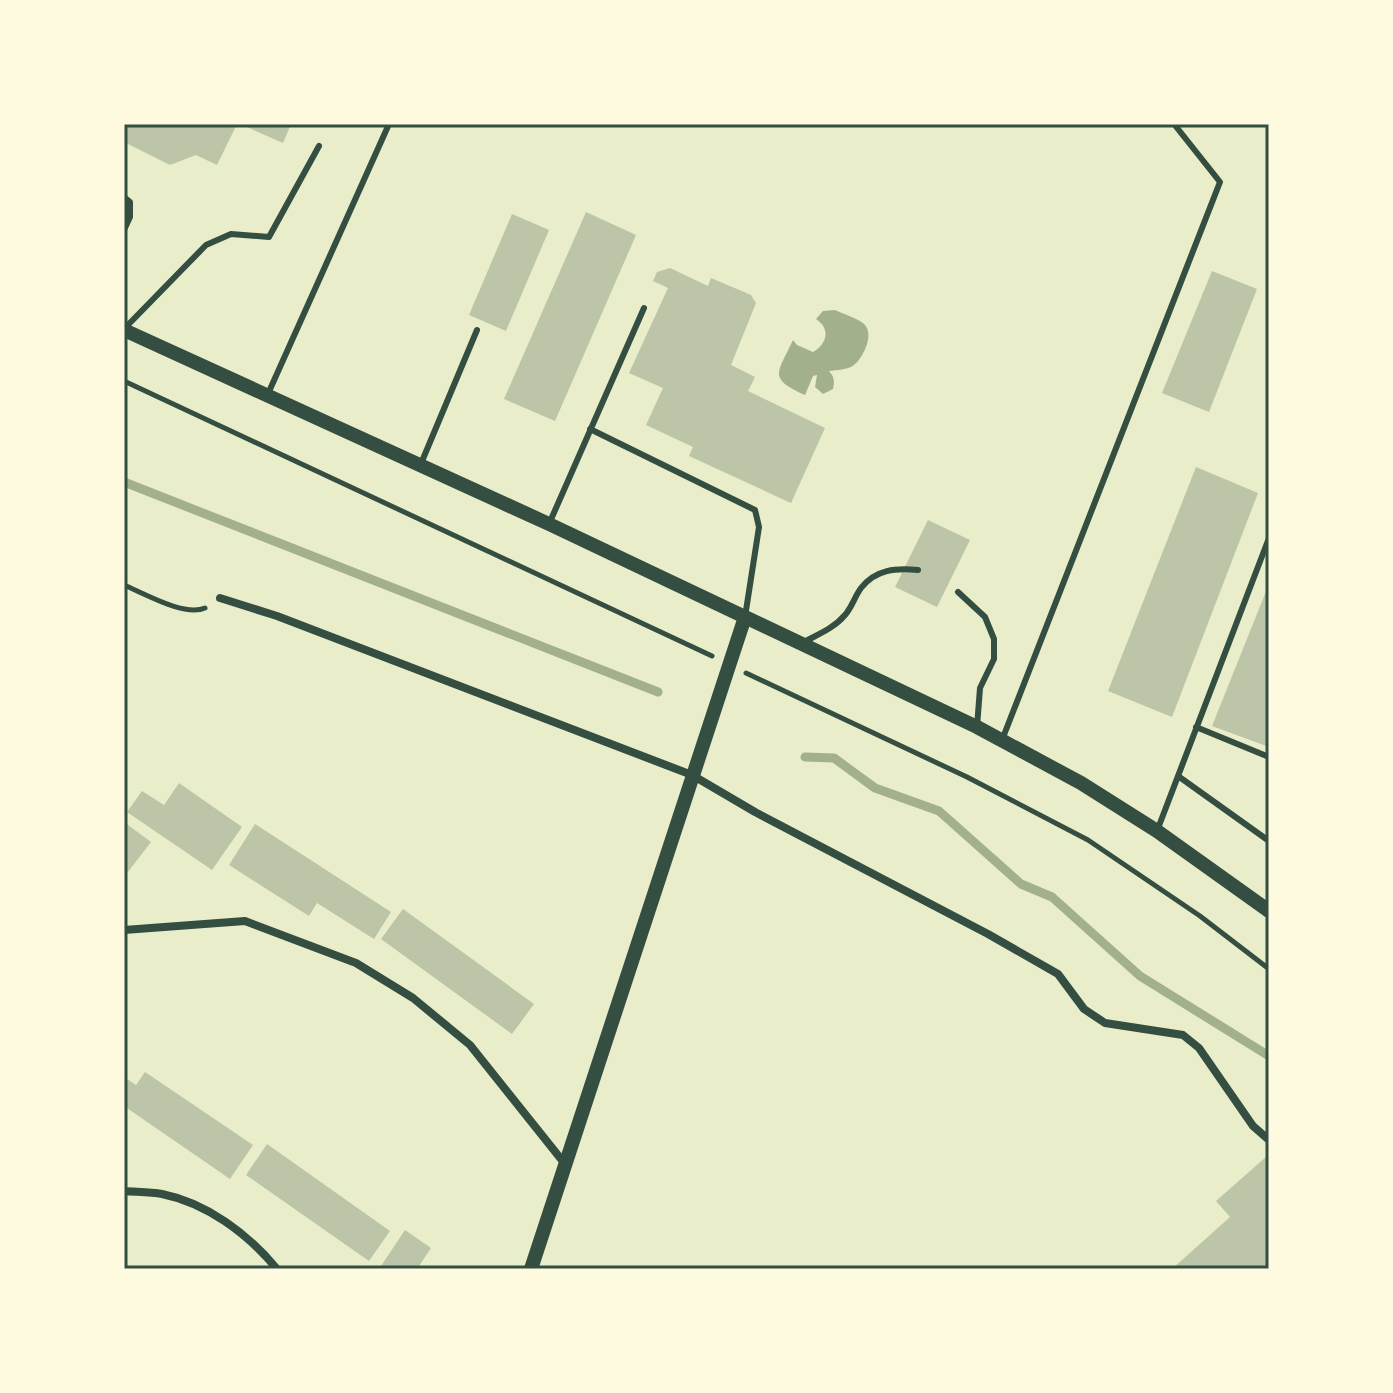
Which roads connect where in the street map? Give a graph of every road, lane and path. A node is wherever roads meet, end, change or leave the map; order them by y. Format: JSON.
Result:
{"nodes":[{"id":1,"x":389,"y":124,"type":"edge"},
{"id":2,"x":1174,"y":124,"type":"edge"},
{"id":3,"x":319,"y":146,"type":"dead end"},
{"id":4,"x":124,"y":197,"type":"edge"},
{"id":5,"x":124,"y":230,"type":"edge"},
{"id":6,"x":644,"y":308,"type":"dead end"},
{"id":7,"x":124,"y":330,"type":"edge"},
{"id":8,"x":477,"y":330,"type":"dead end"},
{"id":9,"x":267,"y":396,"type":"junction"},
{"id":10,"x":590,"y":429,"type":"junction"},
{"id":11,"x":420,"y":466,"type":"junction"},
{"id":12,"x":549,"y":524,"type":"junction"},
{"id":13,"x":1269,"y":538,"type":"edge"},
{"id":14,"x":918,"y":570,"type":"dead end"},
{"id":15,"x":124,"y":585,"type":"edge"},
{"id":16,"x":958,"y":592,"type":"dead end"},
{"id":17,"x":220,"y":598,"type":"joint"},
{"id":18,"x":745,"y":617,"type":"junction"},
{"id":19,"x":801,"y":644,"type":"junction"},
{"id":20,"x":977,"y":727,"type":"junction"},
{"id":21,"x":1196,"y":727,"type":"junction"},
{"id":22,"x":1002,"y":740,"type":"junction"},
{"id":23,"x":1269,"y":757,"type":"edge"},
{"id":24,"x":692,"y":775,"type":"junction"},
{"id":25,"x":1178,"y":776,"type":"junction"},
{"id":26,"x":1157,"y":831,"type":"junction"},
{"id":27,"x":1269,"y":841,"type":"edge"},
{"id":28,"x":1269,"y":911,"type":"edge"},
{"id":29,"x":124,"y":930,"type":"edge"},
{"id":30,"x":1269,"y":1140,"type":"edge"},
{"id":31,"x":565,"y":1164,"type":"junction"},
{"id":32,"x":124,"y":1191,"type":"edge"},
{"id":33,"x":277,"y":1269,"type":"edge"},
{"id":34,"x":531,"y":1269,"type":"edge"}],
"edges":[{"from":1,"to":9,"type":"lane"},
{"from":2,"to":22,"type":"lane"},
{"from":3,"to":7,"type":"lane"},
{"from":4,"to":5,"type":"lane"},
{"from":6,"to":10,"type":"lane"},
{"from":7,"to":9,"type":"street"},
{"from":8,"to":11,"type":"lane"},
{"from":9,"to":11,"type":"street"},
{"from":10,"to":12,"type":"lane"},
{"from":10,"to":18,"type":"lane"},
{"from":11,"to":12,"type":"street"},
{"from":12,"to":18,"type":"street"},
{"from":13,"to":21,"type":"lane"},
{"from":14,"to":19,"type":"lane"},
{"from":15,"to":17,"type":"path"},
{"from":16,"to":20,"type":"lane"},
{"from":17,"to":24,"type":"street"},
{"from":18,"to":19,"type":"street"},
{"from":18,"to":24,"type":"street"},
{"from":19,"to":20,"type":"street"},
{"from":20,"to":22,"type":"street"},
{"from":21,"to":23,"type":"lane"},
{"from":21,"to":25,"type":"lane"},
{"from":22,"to":26,"type":"street"},
{"from":24,"to":30,"type":"street"},
{"from":24,"to":31,"type":"street"},
{"from":25,"to":26,"type":"lane"},
{"from":25,"to":27,"type":"lane"},
{"from":26,"to":28,"type":"street"},
{"from":29,"to":31,"type":"street"},
{"from":31,"to":34,"type":"street"},
{"from":32,"to":33,"type":"street"}]}
